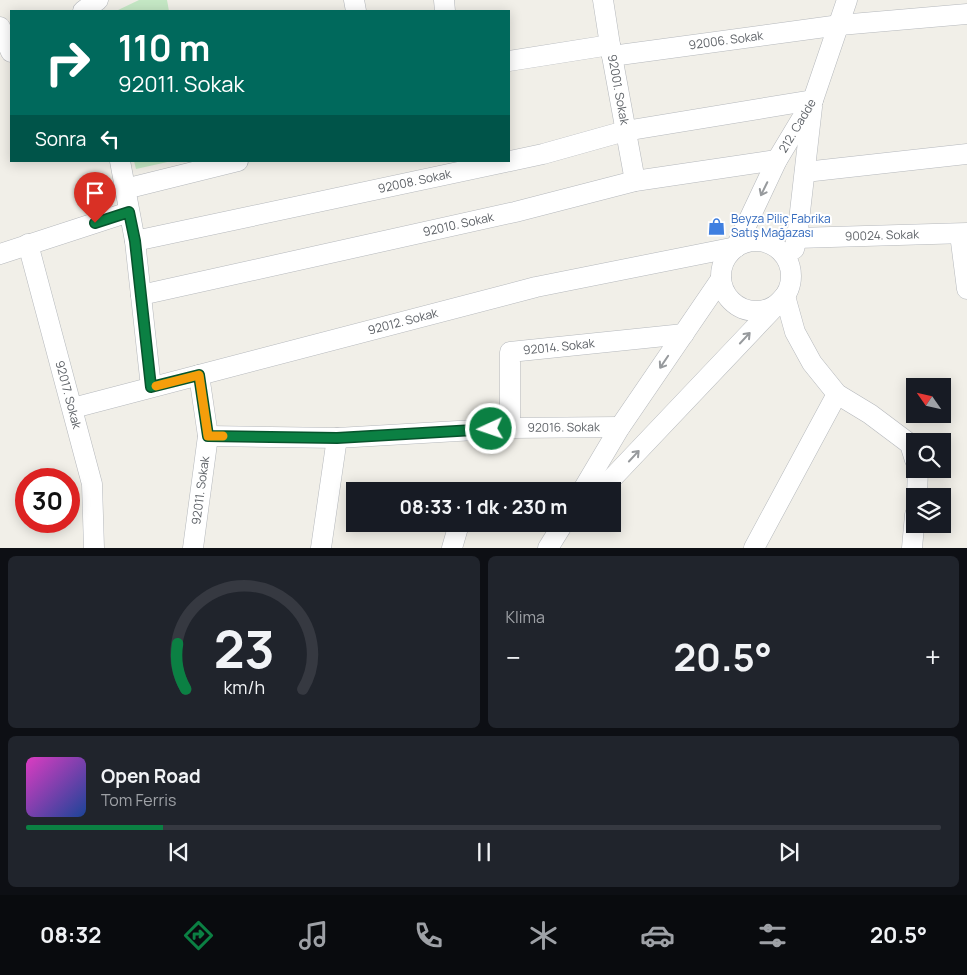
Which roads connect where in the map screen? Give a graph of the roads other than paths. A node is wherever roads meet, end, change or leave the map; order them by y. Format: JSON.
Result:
{"nodes":[{"id":1,"x":603,"y":0,"type":"edge"},
{"id":2,"x":847,"y":0,"type":"edge"},
{"id":3,"x":967,"y":14,"type":"edge"},
{"id":4,"x":840,"y":25,"type":"junction"},
{"id":5,"x":0,"y":27,"type":"edge"},
{"id":6,"x":10,"y":50,"type":"edge"},
{"id":7,"x":611,"y":51,"type":"junction"},
{"id":8,"x":510,"y":61,"type":"edge"},
{"id":9,"x":813,"y":100,"type":"junction"},
{"id":10,"x":625,"y":131,"type":"junction"},
{"id":11,"x":967,"y":154,"type":"edge"},
{"id":12,"x":777,"y":160,"type":"junction"},
{"id":13,"x":510,"y":161,"type":"edge"},
{"id":14,"x":120,"y":162,"type":"edge"},
{"id":15,"x":234,"y":162,"type":"edge"},
{"id":16,"x":505,"y":162,"type":"edge"},
{"id":17,"x":805,"y":172,"type":"junction"},
{"id":18,"x":635,"y":181,"type":"junction"},
{"id":19,"x":125,"y":189,"type":"junction"},
{"id":20,"x":129,"y":212,"type":"junction"},
{"id":21,"x":964,"y":234,"type":"edge"},
{"id":22,"x":797,"y":238,"type":"junction"},
{"id":23,"x":135,"y":241,"type":"junction"},
{"id":24,"x":28,"y":244,"type":"junction"},
{"id":25,"x":736,"y":247,"type":"junction"},
{"id":26,"x":0,"y":254,"type":"edge"},
{"id":27,"x":790,"y":264,"type":"junction"},
{"id":28,"x":721,"y":279,"type":"junction"},
{"id":29,"x":967,"y":289,"type":"edge"},
{"id":30,"x":141,"y":295,"type":"junction"},
{"id":31,"x":785,"y":296,"type":"junction"},
{"id":32,"x":684,"y":334,"type":"junction"},
{"id":33,"x":199,"y":375,"type":"junction"},
{"id":34,"x":151,"y":387,"type":"junction"},
{"id":35,"x":837,"y":394,"type":"junction"},
{"id":36,"x":73,"y":408,"type":"junction"},
{"id":37,"x":620,"y":427,"type":"junction"},
{"id":38,"x":510,"y":428,"type":"junction"},
{"id":39,"x":208,"y":436,"type":"junction"},
{"id":40,"x":337,"y":438,"type":"junction"},
{"id":41,"x":906,"y":441,"type":"edge"},
{"id":42,"x":587,"y":482,"type":"edge"},
{"id":43,"x":609,"y":482,"type":"edge"},
{"id":44,"x":457,"y":532,"type":"edge"},
{"id":45,"x":558,"y":532,"type":"edge"},
{"id":46,"x":562,"y":532,"type":"edge"},
{"id":47,"x":913,"y":533,"type":"edge"},
{"id":48,"x":550,"y":545,"type":"edge"},
{"id":49,"x":94,"y":548,"type":"edge"},
{"id":50,"x":193,"y":548,"type":"edge"},
{"id":51,"x":321,"y":548,"type":"edge"},
{"id":52,"x":452,"y":548,"type":"edge"},
{"id":53,"x":754,"y":548,"type":"edge"},
{"id":54,"x":912,"y":548,"type":"edge"}],
"edges":[{"from":1,"to":7,"type":"street","name":"92001. Sokak"},
{"from":2,"to":4,"type":"street","name":"212. Cadde"},
{"from":3,"to":4,"type":"street","name":"92006. Sokak"},
{"from":4,"to":7,"type":"street","name":"92006. Sokak"},
{"from":4,"to":9,"type":"street","name":"212. Cadde"},
{"from":5,"to":6,"type":"street"},
{"from":7,"to":8,"type":"street","name":"92006. Sokak"},
{"from":7,"to":10,"type":"street","name":"92001. Sokak"},
{"from":9,"to":10,"type":"street","name":"92008. Sokak"},
{"from":9,"to":12,"type":"street","name":"212. Cadde"},
{"from":9,"to":17,"type":"street"},
{"from":10,"to":13,"type":"street","name":"92008. Sokak"},
{"from":10,"to":18,"type":"street","name":"92001. Sokak"},
{"from":11,"to":17,"type":"street"},
{"from":12,"to":18,"type":"street","name":"92010. Sokak"},
{"from":12,"to":25,"type":"street","name":"212. Cadde","one_way":true},
{"from":14,"to":19,"type":"street"},
{"from":15,"to":19,"type":"street"},
{"from":16,"to":23,"type":"street","name":"92008. Sokak"},
{"from":17,"to":22,"type":"street"},
{"from":18,"to":30,"type":"street","name":"92010. Sokak"},
{"from":19,"to":20,"type":"street"},
{"from":20,"to":23,"type":"street"},
{"from":20,"to":24,"type":"street"},
{"from":21,"to":22,"type":"street","name":"90024. Sokak"},
{"from":21,"to":29,"type":"street"},
{"from":22,"to":27,"type":"street"},
{"from":23,"to":30,"type":"street"},
{"from":24,"to":26,"type":"street"},
{"from":24,"to":36,"type":"street","name":"92017. Sokak"},
{"from":25,"to":27,"type":"street"},
{"from":25,"to":28,"type":"street"},
{"from":25,"to":33,"type":"street","name":"92012. Sokak"},
{"from":27,"to":31,"type":"street"},
{"from":28,"to":31,"type":"street"},
{"from":28,"to":32,"type":"street"},
{"from":30,"to":34,"type":"street"},
{"from":31,"to":35,"type":"street"},
{"from":43,"to":31,"type":"street","one_way":true},
{"from":32,"to":37,"type":"street","one_way":true},
{"from":32,"to":38,"type":"street","name":"92014. Sokak"},
{"from":33,"to":34,"type":"street","name":"92012. Sokak"},
{"from":33,"to":39,"type":"street","name":"92011. Sokak"},
{"from":34,"to":36,"type":"street","name":"92012. Sokak"},
{"from":35,"to":41,"type":"street"},
{"from":35,"to":53,"type":"street"},
{"from":36,"to":49,"type":"street","name":"92017. Sokak"},
{"from":37,"to":38,"type":"street","name":"92016. Sokak"},
{"from":37,"to":42,"type":"street"},
{"from":38,"to":40,"type":"street","name":"92016. Sokak"},
{"from":39,"to":40,"type":"street","name":"92016. Sokak"},
{"from":39,"to":50,"type":"street","name":"92011. Sokak"},
{"from":40,"to":51,"type":"street"},
{"from":44,"to":52,"type":"street"},
{"from":45,"to":48,"type":"street"},
{"from":46,"to":48,"type":"street"},
{"from":47,"to":54,"type":"street"}]}
